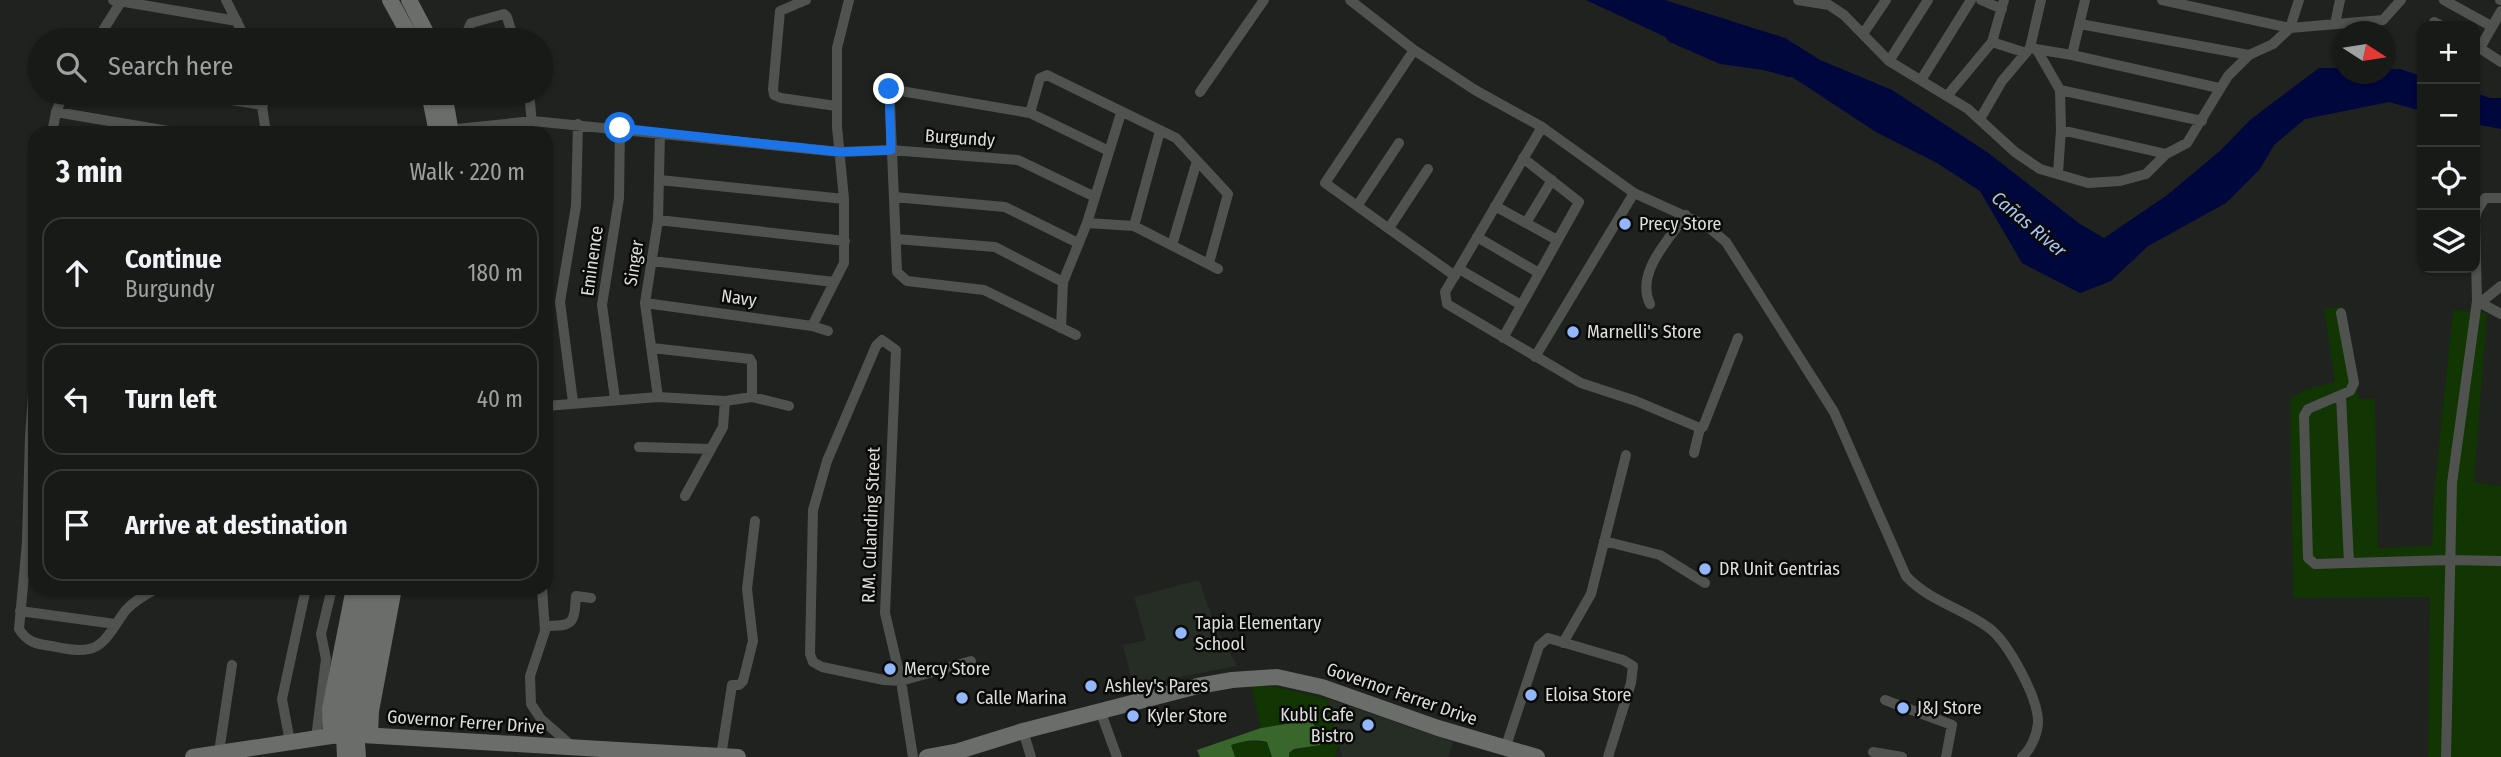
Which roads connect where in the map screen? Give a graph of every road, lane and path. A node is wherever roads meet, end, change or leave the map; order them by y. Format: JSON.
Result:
{"nodes":[{"id":1,"x":226,"y":0,"type":"edge"},
{"id":2,"x":390,"y":0,"type":"edge"},
{"id":3,"x":409,"y":0,"type":"edge"},
{"id":4,"x":806,"y":0,"type":"edge"},
{"id":5,"x":849,"y":0,"type":"edge"},
{"id":6,"x":1264,"y":0,"type":"edge"},
{"id":7,"x":1350,"y":0,"type":"edge"},
{"id":8,"x":1798,"y":0,"type":"edge"},
{"id":9,"x":1886,"y":0,"type":"edge"},
{"id":10,"x":1928,"y":0,"type":"edge"},
{"id":11,"x":1971,"y":0,"type":"edge"},
{"id":12,"x":1981,"y":0,"type":"edge"},
{"id":13,"x":2041,"y":0,"type":"edge"},
{"id":14,"x":2085,"y":0,"type":"edge"},
{"id":15,"x":2162,"y":0,"type":"edge"},
{"id":16,"x":2299,"y":0,"type":"edge"},
{"id":17,"x":2340,"y":0,"type":"edge"},
{"id":18,"x":2401,"y":0,"type":"edge"},
{"id":19,"x":2444,"y":0,"type":"edge"},
{"id":20,"x":119,"y":1,"type":"edge"},
{"id":21,"x":1837,"y":4,"type":"edge"},
{"id":22,"x":2003,"y":5,"type":"edge"},
{"id":23,"x":2501,"y":11,"type":"edge"},
{"id":24,"x":237,"y":21,"type":"junction"},
{"id":25,"x":2336,"y":21,"type":"edge"},
{"id":26,"x":2371,"y":21,"type":"edge"},
{"id":27,"x":2080,"y":24,"type":"junction"},
{"id":28,"x":2333,"y":24,"type":"edge"},
{"id":29,"x":2491,"y":26,"type":"junction"},
{"id":30,"x":106,"y":28,"type":"edge"},
{"id":31,"x":240,"y":28,"type":"edge"},
{"id":32,"x":405,"y":28,"type":"edge"},
{"id":33,"x":423,"y":28,"type":"edge"},
{"id":34,"x":469,"y":28,"type":"edge"},
{"id":35,"x":511,"y":28,"type":"edge"},
{"id":36,"x":2290,"y":28,"type":"junction"},
{"id":37,"x":1863,"y":34,"type":"junction"},
{"id":38,"x":1992,"y":42,"type":"junction"},
{"id":39,"x":2480,"y":42,"type":"edge"},
{"id":40,"x":2480,"y":48,"type":"edge"},
{"id":41,"x":1414,"y":50,"type":"junction"},
{"id":42,"x":2031,"y":50,"type":"junction"},
{"id":43,"x":2071,"y":55,"type":"junction"},
{"id":44,"x":2249,"y":55,"type":"junction"},
{"id":45,"x":1889,"y":61,"type":"junction"},
{"id":46,"x":2501,"y":62,"type":"edge"},
{"id":47,"x":1921,"y":80,"type":"junction"},
{"id":48,"x":2219,"y":88,"type":"junction"},
{"id":49,"x":2060,"y":90,"type":"junction"},
{"id":50,"x":1200,"y":92,"type":"dead end"},
{"id":51,"x":1947,"y":96,"type":"junction"},
{"id":52,"x":59,"y":105,"type":"edge"},
{"id":53,"x":257,"y":105,"type":"edge"},
{"id":54,"x":434,"y":105,"type":"edge"},
{"id":55,"x":444,"y":105,"type":"edge"},
{"id":56,"x":530,"y":105,"type":"edge"},
{"id":57,"x":263,"y":106,"type":"joint"},
{"id":58,"x":836,"y":106,"type":"junction"},
{"id":59,"x":56,"y":112,"type":"junction"},
{"id":60,"x":1030,"y":113,"type":"junction"},
{"id":61,"x":1121,"y":113,"type":"junction"},
{"id":62,"x":1979,"y":119,"type":"junction"},
{"id":63,"x":533,"y":121,"type":"junction"},
{"id":64,"x":2202,"y":121,"type":"junction"},
{"id":65,"x":578,"y":124,"type":"junction"},
{"id":66,"x":53,"y":126,"type":"edge"},
{"id":67,"x":139,"y":126,"type":"edge"},
{"id":68,"x":265,"y":126,"type":"edge"},
{"id":69,"x":442,"y":126,"type":"edge"},
{"id":70,"x":444,"y":126,"type":"edge"},
{"id":71,"x":493,"y":126,"type":"edge"},
{"id":72,"x":533,"y":126,"type":"edge"},
{"id":73,"x":1542,"y":127,"type":"junction"},
{"id":74,"x":620,"y":128,"type":"junction"},
{"id":75,"x":2061,"y":130,"type":"junction"},
{"id":76,"x":1160,"y":131,"type":"junction"},
{"id":77,"x":660,"y":133,"type":"junction"},
{"id":78,"x":1399,"y":143,"type":"dead end"},
{"id":79,"x":891,"y":150,"type":"junction"},
{"id":80,"x":1109,"y":151,"type":"junction"},
{"id":81,"x":840,"y":152,"type":"junction"},
{"id":82,"x":2166,"y":155,"type":"junction"},
{"id":83,"x":1522,"y":158,"type":"junction"},
{"id":84,"x":1197,"y":161,"type":"junction"},
{"id":85,"x":1428,"y":169,"type":"dead end"},
{"id":86,"x":2058,"y":173,"type":"junction"},
{"id":87,"x":660,"y":180,"type":"junction"},
{"id":88,"x":1552,"y":180,"type":"junction"},
{"id":89,"x":1634,"y":193,"type":"junction"},
{"id":90,"x":894,"y":197,"type":"junction"},
{"id":91,"x":1095,"y":197,"type":"junction"},
{"id":92,"x":2501,"y":198,"type":"edge"},
{"id":93,"x":844,"y":199,"type":"junction"},
{"id":94,"x":1357,"y":206,"type":"junction"},
{"id":95,"x":1495,"y":206,"type":"junction"},
{"id":96,"x":1686,"y":215,"type":"junction"},
{"id":97,"x":658,"y":220,"type":"junction"},
{"id":98,"x":1087,"y":223,"type":"junction"},
{"id":99,"x":1526,"y":223,"type":"junction"},
{"id":100,"x":1134,"y":226,"type":"junction"},
{"id":101,"x":1389,"y":228,"type":"junction"},
{"id":102,"x":1477,"y":237,"type":"junction"},
{"id":103,"x":896,"y":239,"type":"junction"},
{"id":104,"x":1557,"y":240,"type":"junction"},
{"id":105,"x":845,"y":241,"type":"junction"},
{"id":106,"x":1078,"y":243,"type":"junction"},
{"id":107,"x":1172,"y":245,"type":"junction"},
{"id":108,"x":652,"y":261,"type":"junction"},
{"id":109,"x":1457,"y":272,"type":"junction"},
{"id":110,"x":1539,"y":273,"type":"junction"},
{"id":111,"x":834,"y":282,"type":"junction"},
{"id":112,"x":1063,"y":282,"type":"junction"},
{"id":113,"x":2501,"y":286,"type":"edge"},
{"id":114,"x":2478,"y":302,"type":"junction"},
{"id":115,"x":645,"y":303,"type":"junction"},
{"id":116,"x":1650,"y":304,"type":"dead end"},
{"id":117,"x":1521,"y":305,"type":"junction"},
{"id":118,"x":2342,"y":313,"type":"dead end"},
{"id":119,"x":2501,"y":314,"type":"edge"},
{"id":120,"x":812,"y":326,"type":"junction"},
{"id":121,"x":1061,"y":328,"type":"junction"},
{"id":122,"x":828,"y":331,"type":"dead end"},
{"id":123,"x":1076,"y":335,"type":"dead end"},
{"id":124,"x":1503,"y":338,"type":"junction"},
{"id":125,"x":1738,"y":338,"type":"dead end"},
{"id":126,"x":652,"y":348,"type":"junction"},
{"id":127,"x":1535,"y":357,"type":"junction"},
{"id":128,"x":2341,"y":395,"type":"junction"},
{"id":129,"x":659,"y":397,"type":"junction"},
{"id":130,"x":752,"y":397,"type":"junction"},
{"id":131,"x":615,"y":399,"type":"junction"},
{"id":132,"x":725,"y":401,"type":"junction"},
{"id":133,"x":573,"y":402,"type":"junction"},
{"id":134,"x":553,"y":405,"type":"edge"},
{"id":135,"x":789,"y":406,"type":"dead end"},
{"id":136,"x":1700,"y":428,"type":"junction"},
{"id":137,"x":639,"y":447,"type":"dead end"},
{"id":138,"x":711,"y":449,"type":"junction"},
{"id":139,"x":1695,"y":453,"type":"dead end"},
{"id":140,"x":1626,"y":455,"type":"dead end"},
{"id":141,"x":685,"y":496,"type":"dead end"},
{"id":142,"x":755,"y":522,"type":"dead end"},
{"id":143,"x":1604,"y":541,"type":"junction"},
{"id":144,"x":2449,"y":560,"type":"junction"},
{"id":145,"x":2501,"y":561,"type":"edge"},
{"id":146,"x":2348,"y":563,"type":"junction"},
{"id":147,"x":28,"y":577,"type":"edge"},
{"id":148,"x":1705,"y":583,"type":"dead end"},
{"id":149,"x":146,"y":595,"type":"edge"},
{"id":150,"x":304,"y":595,"type":"edge"},
{"id":151,"x":330,"y":595,"type":"edge"},
{"id":152,"x":353,"y":595,"type":"edge"},
{"id":153,"x":365,"y":595,"type":"edge"},
{"id":154,"x":379,"y":595,"type":"edge"},
{"id":155,"x":393,"y":595,"type":"edge"},
{"id":156,"x":542,"y":595,"type":"edge"},
{"id":157,"x":591,"y":598,"type":"dead end"},
{"id":158,"x":20,"y":611,"type":"junction"},
{"id":159,"x":115,"y":624,"type":"junction"},
{"id":160,"x":545,"y":626,"type":"junction"},
{"id":161,"x":1563,"y":643,"type":"junction"},
{"id":162,"x":971,"y":661,"type":"dead end"},
{"id":163,"x":232,"y":665,"type":"dead end"},
{"id":164,"x":901,"y":681,"type":"junction"},
{"id":165,"x":1885,"y":701,"type":"dead end"},
{"id":166,"x":1101,"y":713,"type":"junction"},
{"id":167,"x":1023,"y":731,"type":"junction"},
{"id":168,"x":370,"y":735,"type":"junction"},
{"id":169,"x":323,"y":737,"type":"junction"},
{"id":170,"x":290,"y":742,"type":"junction"},
{"id":171,"x":575,"y":748,"type":"junction"},
{"id":172,"x":1506,"y":749,"type":"junction"},
{"id":173,"x":219,"y":752,"type":"junction"},
{"id":174,"x":1873,"y":752,"type":"dead end"},
{"id":175,"x":959,"y":754,"type":"edge"},
{"id":176,"x":721,"y":756,"type":"edge"},
{"id":177,"x":193,"y":757,"type":"edge"},
{"id":178,"x":345,"y":757,"type":"edge"},
{"id":179,"x":358,"y":757,"type":"edge"},
{"id":180,"x":738,"y":757,"type":"edge"},
{"id":181,"x":914,"y":757,"type":"edge"},
{"id":182,"x":928,"y":757,"type":"edge"},
{"id":183,"x":1031,"y":757,"type":"edge"},
{"id":184,"x":1117,"y":757,"type":"edge"},
{"id":185,"x":1537,"y":757,"type":"edge"},
{"id":186,"x":1608,"y":757,"type":"edge"},
{"id":187,"x":1902,"y":757,"type":"edge"},
{"id":188,"x":1946,"y":757,"type":"edge"},
{"id":189,"x":2022,"y":757,"type":"edge"},
{"id":190,"x":2446,"y":757,"type":"edge"}],
"edges":[{"from":1,"to":24,"type":"street"},
{"from":2,"to":32,"type":"main road"},
{"from":3,"to":33,"type":"main road"},
{"from":4,"to":58,"type":"street"},
{"from":5,"to":58,"type":"street"},
{"from":6,"to":50,"type":"street"},
{"from":7,"to":41,"type":"street"},
{"from":8,"to":21,"type":"street"},
{"from":9,"to":37,"type":"street"},
{"from":10,"to":45,"type":"street"},
{"from":11,"to":47,"type":"street"},
{"from":12,"to":22,"type":"street"},
{"from":13,"to":42,"type":"street"},
{"from":14,"to":27,"type":"street"},
{"from":15,"to":36,"type":"street"},
{"from":16,"to":36,"type":"street"},
{"from":17,"to":25,"type":"street"},
{"from":18,"to":26,"type":"street"},
{"from":19,"to":29,"type":"street"},
{"from":20,"to":24,"type":"street"},
{"from":20,"to":30,"type":"street"},
{"from":21,"to":37,"type":"street"},
{"from":22,"to":38,"type":"street"},
{"from":23,"to":29,"type":"street"},
{"from":24,"to":31,"type":"street"},
{"from":27,"to":43,"type":"street"},
{"from":27,"to":44,"type":"street"},
{"from":28,"to":36,"type":"street"},
{"from":29,"to":39,"type":"street"},
{"from":34,"to":35,"type":"street"},
{"from":36,"to":44,"type":"street"},
{"from":37,"to":45,"type":"street"},
{"from":38,"to":42,"type":"street"},
{"from":38,"to":51,"type":"street"},
{"from":40,"to":46,"type":"street"},
{"from":41,"to":73,"type":"street"},
{"from":41,"to":94,"type":"street"},
{"from":42,"to":43,"type":"street"},
{"from":42,"to":49,"type":"street"},
{"from":42,"to":62,"type":"street"},
{"from":43,"to":48,"type":"street"},
{"from":44,"to":48,"type":"street"},
{"from":45,"to":47,"type":"street"},
{"from":47,"to":51,"type":"street"},
{"from":48,"to":64,"type":"street"},
{"from":49,"to":64,"type":"street"},
{"from":49,"to":75,"type":"street"},
{"from":51,"to":62,"type":"street"},
{"from":52,"to":59,"type":"street"},
{"from":53,"to":57,"type":"street"},
{"from":54,"to":69,"type":"main road"},
{"from":55,"to":70,"type":"main road"},
{"from":56,"to":63,"type":"street"},
{"from":57,"to":68,"type":"street"},
{"from":58,"to":81,"type":"street"},
{"from":59,"to":66,"type":"street"},
{"from":59,"to":67,"type":"street"},
{"from":60,"to":61,"type":"street"},
{"from":60,"to":79,"type":"street"},
{"from":60,"to":80,"type":"street"},
{"from":61,"to":76,"type":"street"},
{"from":61,"to":80,"type":"street"},
{"from":62,"to":86,"type":"street"},
{"from":63,"to":65,"type":"street","name":"Burgundy"},
{"from":63,"to":71,"type":"street","name":"Burgundy"},
{"from":63,"to":72,"type":"street"},
{"from":64,"to":82,"type":"street"},
{"from":65,"to":74,"type":"street","name":"Burgundy"},
{"from":65,"to":133,"type":"street"},
{"from":73,"to":83,"type":"street"},
{"from":73,"to":89,"type":"street"},
{"from":74,"to":77,"type":"street","name":"Burgundy"},
{"from":74,"to":131,"type":"street","name":"Eminence"},
{"from":75,"to":82,"type":"street"},
{"from":75,"to":86,"type":"street"},
{"from":76,"to":84,"type":"street"},
{"from":76,"to":100,"type":"street"},
{"from":77,"to":81,"type":"street","name":"Burgundy"},
{"from":77,"to":87,"type":"street","name":"Singer"},
{"from":78,"to":94,"type":"street"},
{"from":79,"to":81,"type":"street","name":"Burgundy"},
{"from":79,"to":90,"type":"street"},
{"from":79,"to":91,"type":"street","name":"Burgundy"},
{"from":80,"to":91,"type":"street"},
{"from":81,"to":93,"type":"street"},
{"from":82,"to":86,"type":"street"},
{"from":83,"to":88,"type":"street"},
{"from":83,"to":95,"type":"street"},
{"from":84,"to":107,"type":"street"},
{"from":84,"to":107,"type":"street"},
{"from":85,"to":101,"type":"street"},
{"from":87,"to":93,"type":"street"},
{"from":87,"to":97,"type":"street","name":"Singer"},
{"from":88,"to":99,"type":"street"},
{"from":88,"to":104,"type":"street"},
{"from":89,"to":96,"type":"street"},
{"from":89,"to":127,"type":"street"},
{"from":90,"to":103,"type":"street"},
{"from":90,"to":106,"type":"street"},
{"from":91,"to":98,"type":"street"},
{"from":92,"to":114,"type":"street"},
{"from":93,"to":105,"type":"street"},
{"from":94,"to":101,"type":"street"},
{"from":95,"to":99,"type":"street"},
{"from":95,"to":102,"type":"street"},
{"from":96,"to":116,"type":"street"},
{"from":96,"to":189,"type":"street"},
{"from":97,"to":105,"type":"street"},
{"from":97,"to":108,"type":"street","name":"Singer"},
{"from":98,"to":100,"type":"street"},
{"from":98,"to":106,"type":"street"},
{"from":99,"to":104,"type":"street"},
{"from":100,"to":107,"type":"street"},
{"from":101,"to":109,"type":"street"},
{"from":102,"to":109,"type":"street"},
{"from":102,"to":110,"type":"street"},
{"from":103,"to":112,"type":"street"},
{"from":103,"to":121,"type":"street"},
{"from":104,"to":110,"type":"street"},
{"from":105,"to":111,"type":"street"},
{"from":106,"to":112,"type":"street"},
{"from":108,"to":111,"type":"street"},
{"from":108,"to":115,"type":"street","name":"Singer"},
{"from":109,"to":117,"type":"street"},
{"from":109,"to":124,"type":"street"},
{"from":110,"to":117,"type":"street"},
{"from":111,"to":120,"type":"street"},
{"from":112,"to":121,"type":"street"},
{"from":113,"to":114,"type":"street"},
{"from":114,"to":119,"type":"street"},
{"from":114,"to":144,"type":"street"},
{"from":115,"to":120,"type":"street","name":"Navy"},
{"from":115,"to":126,"type":"street","name":"Singer"},
{"from":117,"to":124,"type":"street"},
{"from":118,"to":128,"type":"street"},
{"from":120,"to":122,"type":"street","name":"Navy"},
{"from":121,"to":123,"type":"street"},
{"from":124,"to":127,"type":"street"},
{"from":125,"to":136,"type":"street"},
{"from":126,"to":129,"type":"street","name":"Singer"},
{"from":126,"to":130,"type":"street"},
{"from":127,"to":136,"type":"street"},
{"from":128,"to":146,"type":"street"},
{"from":128,"to":146,"type":"street"},
{"from":129,"to":131,"type":"street"},
{"from":129,"to":132,"type":"street"},
{"from":130,"to":132,"type":"street"},
{"from":130,"to":135,"type":"street"},
{"from":131,"to":133,"type":"street"},
{"from":132,"to":138,"type":"street"},
{"from":133,"to":134,"type":"street"},
{"from":136,"to":139,"type":"street"},
{"from":137,"to":138,"type":"street"},
{"from":138,"to":141,"type":"street"},
{"from":140,"to":143,"type":"street"},
{"from":142,"to":176,"type":"street"},
{"from":143,"to":148,"type":"street"},
{"from":143,"to":161,"type":"street"},
{"from":144,"to":145,"type":"street"},
{"from":144,"to":146,"type":"street"},
{"from":144,"to":190,"type":"street"},
{"from":147,"to":158,"type":"street"},
{"from":149,"to":159,"type":"street"},
{"from":150,"to":170,"type":"street"},
{"from":151,"to":169,"type":"street"},
{"from":152,"to":169,"type":"main road"},
{"from":153,"to":178,"type":"main road","bridge":true},
{"from":154,"to":179,"type":"main road","bridge":true},
{"from":155,"to":168,"type":"main road"},
{"from":156,"to":160,"type":"street"},
{"from":157,"to":160,"type":"street"},
{"from":158,"to":159,"type":"street"},
{"from":158,"to":159,"type":"street"},
{"from":160,"to":171,"type":"street"},
{"from":161,"to":172,"type":"street"},
{"from":161,"to":186,"type":"street"},
{"from":162,"to":164,"type":"street"},
{"from":163,"to":173,"type":"street"},
{"from":164,"to":164,"type":"street","name":"R.M. Culanding Street"},
{"from":164,"to":181,"type":"street","name":"R.M. Culanding Street"},
{"from":165,"to":188,"type":"street"},
{"from":166,"to":167,"type":"main road","name":"Governor Ferrer Drive"},
{"from":166,"to":172,"type":"main road","name":"Governor Ferrer Drive"},
{"from":166,"to":184,"type":"street"},
{"from":167,"to":175,"type":"main road","name":"Governor Ferrer Drive"},
{"from":167,"to":183,"type":"street"},
{"from":168,"to":169,"type":"main road","name":"Governor Ferrer Drive"},
{"from":168,"to":171,"type":"main road","name":"Governor Ferrer Drive"},
{"from":169,"to":170,"type":"main road","name":"Governor Ferrer Drive"},
{"from":170,"to":173,"type":"main road","name":"Governor Ferrer Drive"},
{"from":171,"to":176,"type":"main road","name":"Governor Ferrer Drive"},
{"from":172,"to":185,"type":"main road","name":"Governor Ferrer Drive"},
{"from":173,"to":177,"type":"main road","name":"Governor Ferrer Drive"},
{"from":174,"to":187,"type":"street"},
{"from":175,"to":182,"type":"main road","name":"Governor Ferrer Drive"},
{"from":176,"to":180,"type":"main road","name":"Governor Ferrer Drive"}]}
